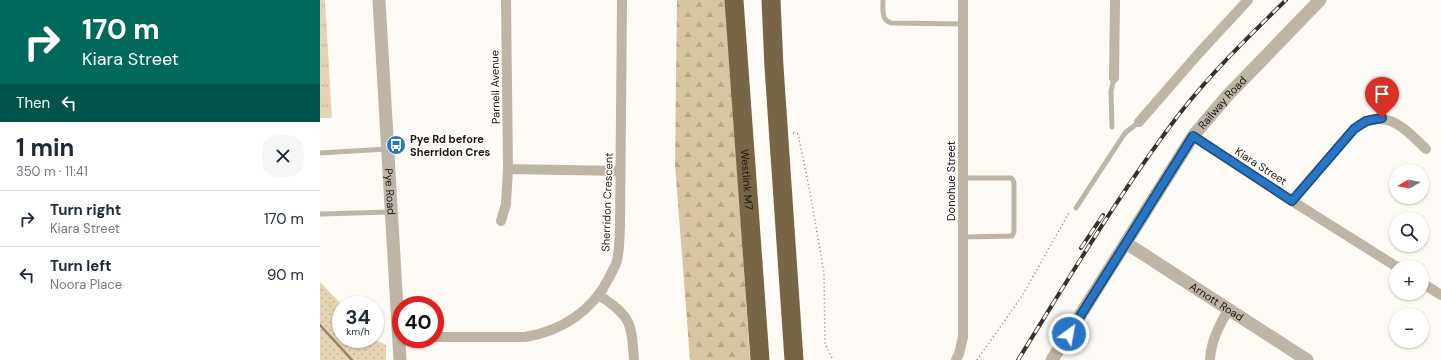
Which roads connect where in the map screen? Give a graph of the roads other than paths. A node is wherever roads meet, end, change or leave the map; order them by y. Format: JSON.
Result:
{"nodes":[{"id":1,"x":379,"y":0,"type":"edge"},
{"id":2,"x":506,"y":0,"type":"edge"},
{"id":3,"x":622,"y":0,"type":"edge"},
{"id":4,"x":734,"y":0,"type":"edge"},
{"id":5,"x":771,"y":0,"type":"edge"},
{"id":6,"x":883,"y":0,"type":"edge"},
{"id":7,"x":963,"y":0,"type":"edge"},
{"id":8,"x":1114,"y":0,"type":"edge"},
{"id":9,"x":1248,"y":0,"type":"edge"},
{"id":10,"x":1320,"y":0,"type":"edge"},
{"id":11,"x":963,"y":24,"type":"junction"},
{"id":12,"x":1114,"y":78,"type":"joint"},
{"id":13,"x":1139,"y":122,"type":"joint"},
{"id":14,"x":1112,"y":127,"type":"dead end"},
{"id":15,"x":1193,"y":136,"type":"junction"},
{"id":16,"x":388,"y":149,"type":"junction"},
{"id":17,"x":1426,"y":149,"type":"dead end"},
{"id":18,"x":320,"y":153,"type":"edge"},
{"id":19,"x":508,"y":169,"type":"junction"},
{"id":20,"x":620,"y":170,"type":"junction"},
{"id":21,"x":963,"y":178,"type":"junction"},
{"id":22,"x":1292,"y":201,"type":"junction"},
{"id":23,"x":1076,"y":208,"type":"dead end"},
{"id":24,"x":391,"y":212,"type":"junction"},
{"id":25,"x":320,"y":214,"type":"edge"},
{"id":26,"x":501,"y":220,"type":"dead end"},
{"id":27,"x":963,"y":236,"type":"junction"},
{"id":28,"x":1126,"y":243,"type":"junction"},
{"id":29,"x":1389,"y":262,"type":"edge"},
{"id":30,"x":1429,"y":287,"type":"edge"},
{"id":31,"x":599,"y":295,"type":"junction"},
{"id":32,"x":1441,"y":295,"type":"edge"},
{"id":33,"x":397,"y":296,"type":"edge"},
{"id":34,"x":1228,"y":310,"type":"junction"},
{"id":35,"x":444,"y":337,"type":"edge"},
{"id":36,"x":400,"y":348,"type":"edge"},
{"id":37,"x":400,"y":360,"type":"edge"},
{"id":38,"x":634,"y":360,"type":"edge"},
{"id":39,"x":760,"y":360,"type":"edge"},
{"id":40,"x":794,"y":360,"type":"edge"},
{"id":41,"x":956,"y":360,"type":"edge"},
{"id":42,"x":1052,"y":360,"type":"edge"},
{"id":43,"x":1210,"y":360,"type":"edge"},
{"id":44,"x":1306,"y":360,"type":"edge"}],
"edges":[{"from":1,"to":16,"type":"street","name":"Pye Road"},
{"from":2,"to":19,"type":"street","name":"Parnell Avenue"},
{"from":3,"to":20,"type":"street","name":"Sherridon Crescent"},
{"from":4,"to":39,"type":"highway","name":"Westlink M7"},
{"from":5,"to":40,"type":"highway"},
{"from":6,"to":11,"type":"lane"},
{"from":7,"to":11,"type":"street","name":"Donohue Street"},
{"from":8,"to":12,"type":"street"},
{"from":9,"to":13,"type":"street"},
{"from":10,"to":15,"type":"street","name":"Railway Road"},
{"from":11,"to":21,"type":"street","name":"Donohue Street"},
{"from":12,"to":14,"type":"lane"},
{"from":13,"to":23,"type":"lane"},
{"from":15,"to":22,"type":"street","name":"Kiara Street"},
{"from":15,"to":28,"type":"street","name":"Railway Road"},
{"from":16,"to":18,"type":"lane"},
{"from":16,"to":24,"type":"street","name":"Pye Road"},
{"from":17,"to":22,"type":"street"},
{"from":19,"to":20,"type":"street"},
{"from":19,"to":26,"type":"street","name":"Parnell Avenue"},
{"from":20,"to":31,"type":"street","name":"Sherridon Crescent"},
{"from":21,"to":27,"type":"street","name":"Donohue Street"},
{"from":21,"to":27,"type":"lane"},
{"from":22,"to":29,"type":"street","name":"Kiara Street"},
{"from":24,"to":25,"type":"lane"},
{"from":24,"to":33,"type":"street","name":"Pye Road"},
{"from":27,"to":41,"type":"street","name":"Donohue Street"},
{"from":28,"to":34,"type":"street","name":"Arnott Road"},
{"from":28,"to":42,"type":"street","name":"Railway Road"},
{"from":30,"to":32,"type":"street"},
{"from":31,"to":35,"type":"street","name":"Sherridon Crescent"},
{"from":31,"to":38,"type":"street"},
{"from":34,"to":43,"type":"street"},
{"from":34,"to":44,"type":"street","name":"Arnott Road"},
{"from":36,"to":37,"type":"street","name":"Pye Road"}]}
